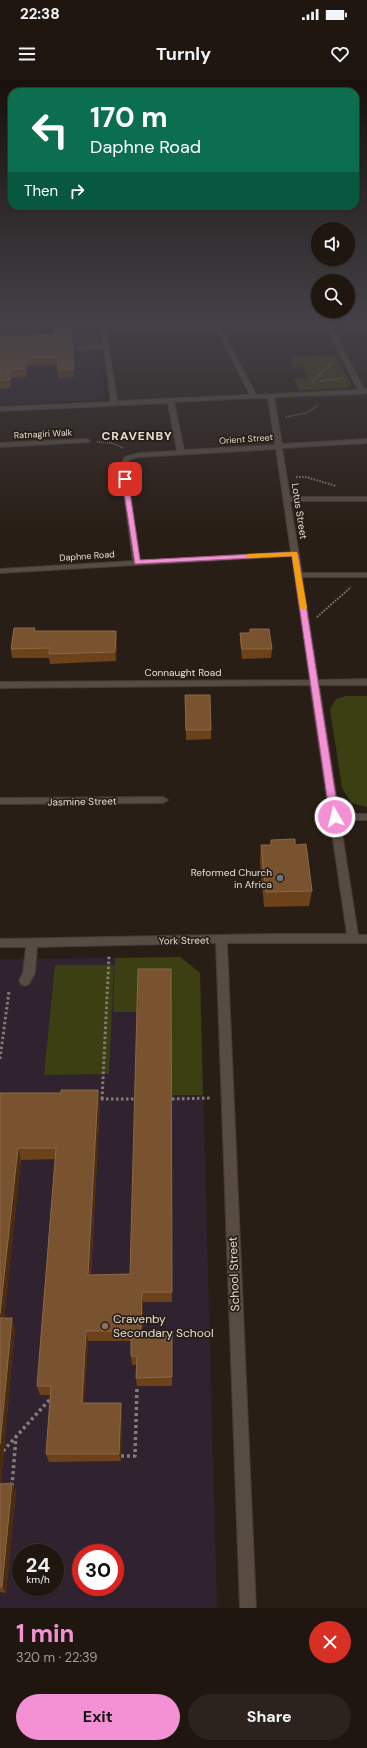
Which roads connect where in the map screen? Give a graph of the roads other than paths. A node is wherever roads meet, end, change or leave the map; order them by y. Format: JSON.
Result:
{"nodes":[{"id":1,"x":112,"y":389,"type":"edge"},
{"id":2,"x":250,"y":389,"type":"edge"},
{"id":3,"x":364,"y":391,"type":"edge"},
{"id":4,"x":271,"y":396,"type":"junction"},
{"id":5,"x":254,"y":397,"type":"junction"},
{"id":6,"x":170,"y":400,"type":"junction"},
{"id":7,"x":114,"y":403,"type":"junction"},
{"id":8,"x":0,"y":409,"type":"edge"},
{"id":9,"x":87,"y":441,"type":"dead end"},
{"id":10,"x":367,"y":441,"type":"edge"},
{"id":11,"x":0,"y":445,"type":"edge"},
{"id":12,"x":278,"y":446,"type":"junction"},
{"id":13,"x":181,"y":452,"type":"junction"},
{"id":14,"x":287,"y":499,"type":"junction"},
{"id":15,"x":367,"y":499,"type":"edge"},
{"id":16,"x":295,"y":554,"type":"junction"},
{"id":17,"x":137,"y":563,"type":"junction"},
{"id":18,"x":0,"y":571,"type":"edge"},
{"id":19,"x":298,"y":575,"type":"junction"},
{"id":20,"x":367,"y":575,"type":"edge"},
{"id":21,"x":315,"y":682,"type":"junction"},
{"id":22,"x":367,"y":682,"type":"edge"},
{"id":23,"x":0,"y":685,"type":"edge"},
{"id":24,"x":163,"y":800,"type":"dead end"},
{"id":25,"x":0,"y":802,"type":"edge"},
{"id":26,"x":335,"y":817,"type":"junction"},
{"id":27,"x":367,"y":817,"type":"edge"},
{"id":28,"x":353,"y":938,"type":"junction"},
{"id":29,"x":367,"y":939,"type":"edge"},
{"id":30,"x":221,"y":940,"type":"junction"},
{"id":31,"x":32,"y":942,"type":"junction"},
{"id":32,"x":0,"y":943,"type":"edge"},
{"id":33,"x":25,"y":981,"type":"dead end"},
{"id":34,"x":248,"y":1608,"type":"edge"}],
"edges":[{"from":1,"to":7,"type":"street"},
{"from":2,"to":5,"type":"street"},
{"from":3,"to":4,"type":"street"},
{"from":4,"to":5,"type":"street"},
{"from":4,"to":12,"type":"street","name":"Lotus Street"},
{"from":5,"to":6,"type":"street"},
{"from":6,"to":7,"type":"street"},
{"from":6,"to":13,"type":"street"},
{"from":7,"to":8,"type":"street"},
{"from":9,"to":11,"type":"street","name":"Ratnagiri Walk"},
{"from":10,"to":12,"type":"street","name":"Orient Street"},
{"from":12,"to":13,"type":"street","name":"Orient Street"},
{"from":12,"to":14,"type":"street","name":"Lotus Street"},
{"from":13,"to":17,"type":"street","name":"Orient Street"},
{"from":14,"to":15,"type":"street"},
{"from":14,"to":16,"type":"street","name":"Lotus Street"},
{"from":16,"to":17,"type":"street","name":"Daphne Road"},
{"from":16,"to":19,"type":"street","name":"Lotus Street"},
{"from":17,"to":18,"type":"street","name":"Daphne Road"},
{"from":19,"to":20,"type":"street"},
{"from":19,"to":21,"type":"street","name":"Lotus Street"},
{"from":21,"to":22,"type":"street","name":"Connaught Road"},
{"from":21,"to":23,"type":"street","name":"Connaught Road"},
{"from":21,"to":26,"type":"street","name":"Lotus Street"},
{"from":24,"to":25,"type":"street","name":"Jasmine Street"},
{"from":26,"to":27,"type":"street"},
{"from":26,"to":28,"type":"street","name":"Lotus Street"},
{"from":28,"to":29,"type":"street","name":"York Street"},
{"from":28,"to":30,"type":"street","name":"York Street"},
{"from":30,"to":31,"type":"street","name":"York Street"},
{"from":30,"to":34,"type":"street","name":"School Street"},
{"from":31,"to":32,"type":"street","name":"York Street"},
{"from":31,"to":33,"type":"street"}]}
